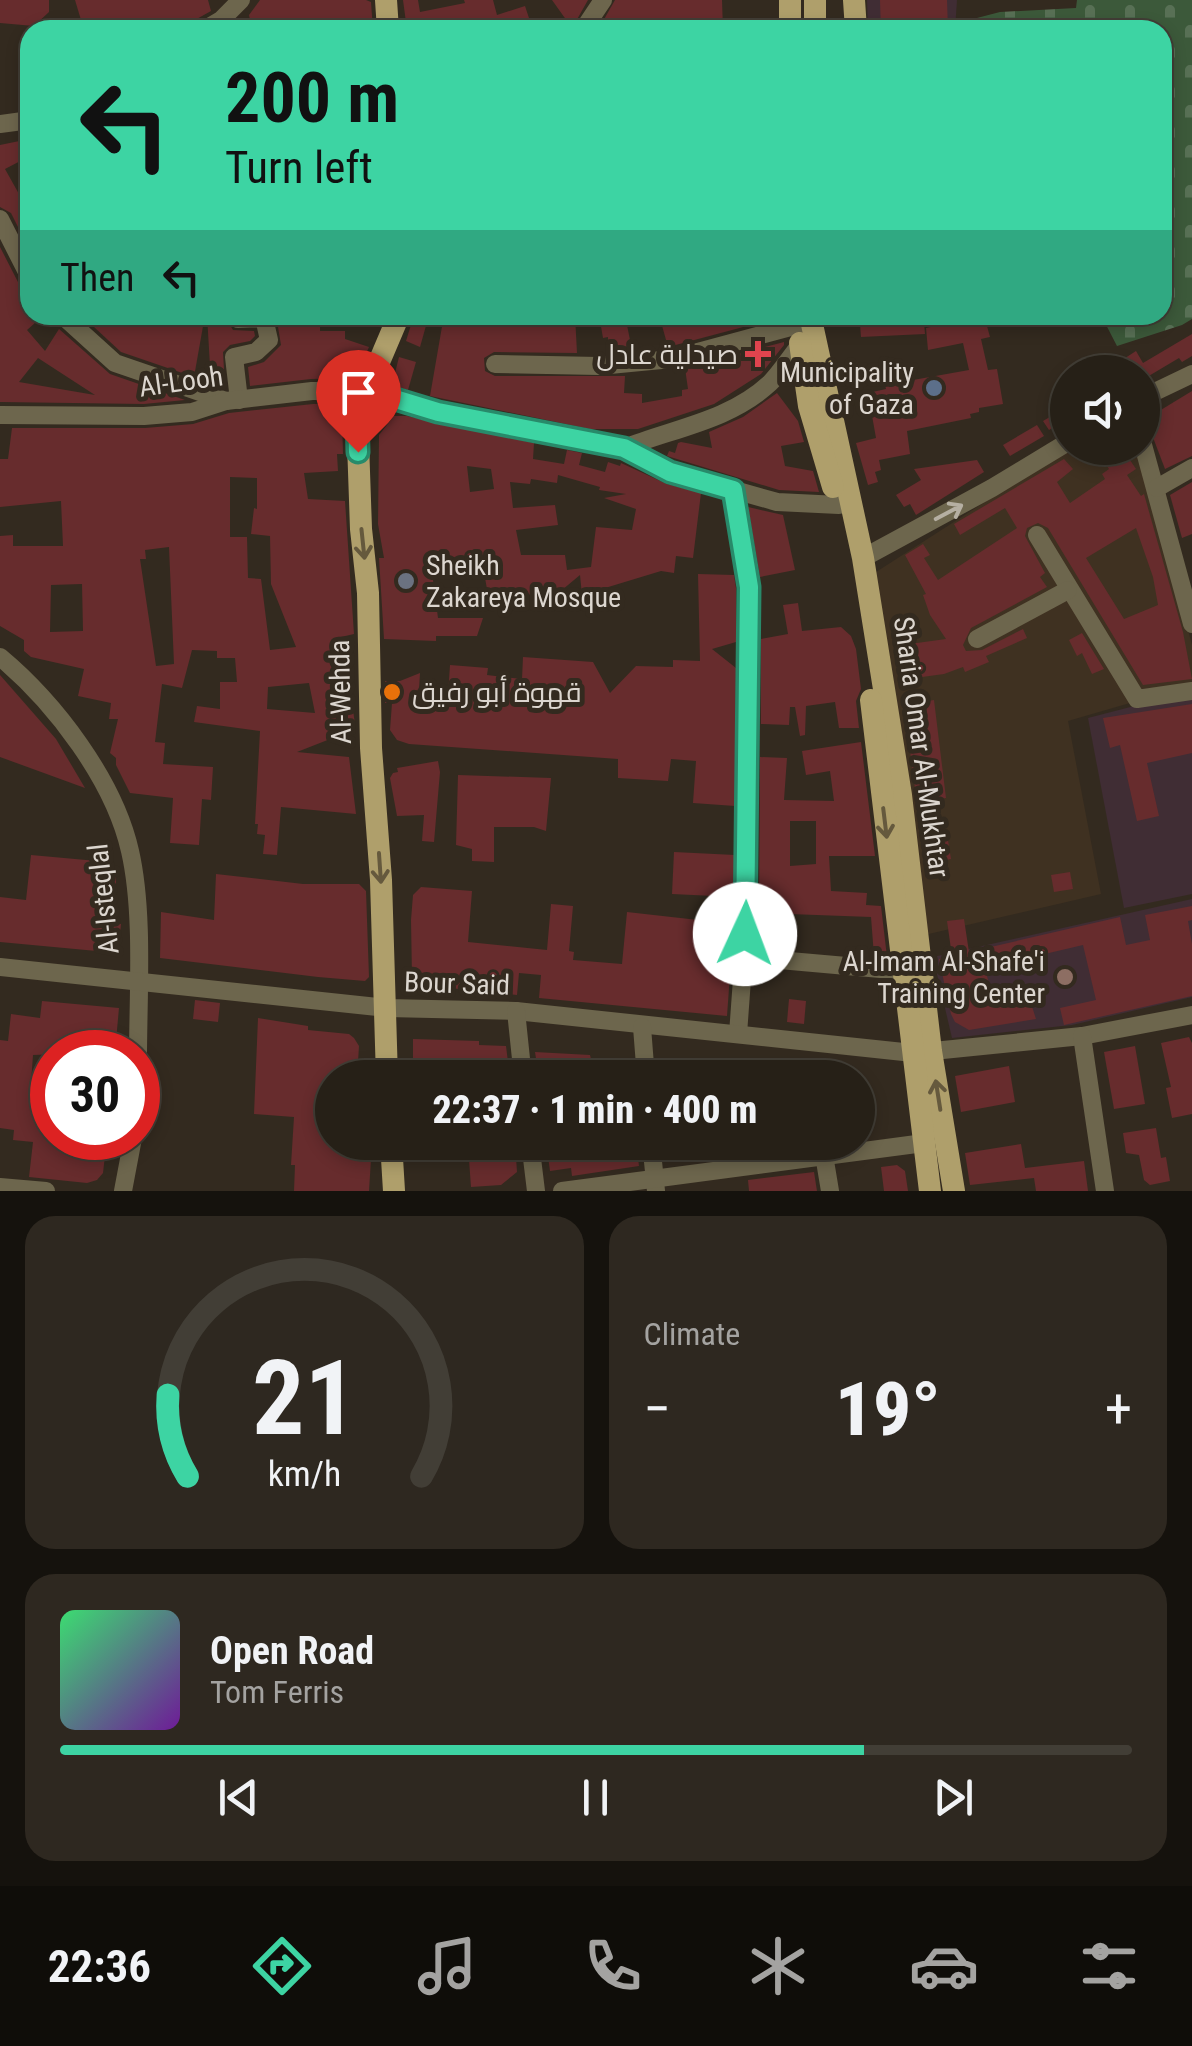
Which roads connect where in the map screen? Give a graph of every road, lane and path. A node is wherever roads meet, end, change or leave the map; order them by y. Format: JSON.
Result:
{"nodes":[{"id":1,"x":0,"y":219,"type":"edge"},
{"id":2,"x":20,"y":258,"type":"edge"},
{"id":3,"x":73,"y":325,"type":"edge"},
{"id":4,"x":266,"y":325,"type":"edge"},
{"id":5,"x":395,"y":325,"type":"edge"},
{"id":6,"x":801,"y":325,"type":"edge"},
{"id":7,"x":495,"y":364,"type":"dead end"},
{"id":8,"x":1192,"y":374,"type":"edge"},
{"id":9,"x":1160,"y":389,"type":"edge"},
{"id":10,"x":369,"y":391,"type":"junction"},
{"id":11,"x":233,"y":401,"type":"junction"},
{"id":12,"x":0,"y":416,"type":"edge"},
{"id":13,"x":624,"y":448,"type":"junction"},
{"id":14,"x":1050,"y":453,"type":"edge"},
{"id":15,"x":1150,"y":465,"type":"edge"},
{"id":16,"x":1192,"y":468,"type":"edge"},
{"id":17,"x":1157,"y":488,"type":"junction"},
{"id":18,"x":733,"y":490,"type":"junction"},
{"id":19,"x":838,"y":505,"type":"junction"},
{"id":20,"x":1036,"y":534,"type":"dead end"},
{"id":21,"x":863,"y":558,"type":"junction"},
{"id":22,"x":1068,"y":590,"type":"junction"},
{"id":23,"x":1192,"y":624,"type":"edge"},
{"id":24,"x":977,"y":639,"type":"dead end"},
{"id":25,"x":0,"y":658,"type":"edge"},
{"id":26,"x":1192,"y":691,"type":"edge"},
{"id":27,"x":744,"y":957,"type":"junction"},
{"id":28,"x":0,"y":968,"type":"edge"},
{"id":29,"x":902,"y":971,"type":"junction"},
{"id":30,"x":138,"y":982,"type":"junction"},
{"id":31,"x":387,"y":1008,"type":"junction"},
{"id":32,"x":516,"y":1011,"type":"junction"},
{"id":33,"x":1192,"y":1015,"type":"edge"},
{"id":34,"x":642,"y":1027,"type":"junction"},
{"id":35,"x":138,"y":1030,"type":"edge"},
{"id":36,"x":738,"y":1034,"type":"junction"},
{"id":37,"x":1082,"y":1036,"type":"junction"},
{"id":38,"x":922,"y":1052,"type":"junction"},
{"id":39,"x":387,"y":1060,"type":"edge"},
{"id":40,"x":521,"y":1060,"type":"edge"},
{"id":41,"x":645,"y":1060,"type":"edge"},
{"id":42,"x":924,"y":1143,"type":"junction"},
{"id":43,"x":875,"y":1149,"type":"edge"},
{"id":44,"x":129,"y":1160,"type":"edge"},
{"id":45,"x":392,"y":1160,"type":"edge"},
{"id":46,"x":532,"y":1160,"type":"edge"},
{"id":47,"x":800,"y":1160,"type":"edge"},
{"id":48,"x":825,"y":1160,"type":"edge"},
{"id":49,"x":655,"y":1184,"type":"edge"},
{"id":50,"x":0,"y":1186,"type":"edge"},
{"id":51,"x":46,"y":1191,"type":"edge"},
{"id":52,"x":123,"y":1191,"type":"edge"},
{"id":53,"x":394,"y":1191,"type":"edge"},
{"id":54,"x":536,"y":1191,"type":"edge"},
{"id":55,"x":562,"y":1191,"type":"edge"},
{"id":56,"x":830,"y":1191,"type":"edge"},
{"id":57,"x":930,"y":1191,"type":"edge"},
{"id":58,"x":954,"y":1191,"type":"edge"},
{"id":59,"x":1105,"y":1191,"type":"edge"}],
"edges":[{"from":1,"to":2,"type":"street"},
{"from":3,"to":11,"type":"street"},
{"from":4,"to":11,"type":"street"},
{"from":5,"to":10,"type":"main road","name":"Al-Wehda"},
{"from":6,"to":7,"type":"street"},
{"from":6,"to":13,"type":"street"},
{"from":6,"to":19,"type":"main road","name":"Sharia Omar Al-Mukhtar"},
{"from":6,"to":21,"type":"main road","name":"Sharia Omar Al-Mukhtar"},
{"from":8,"to":9,"type":"street"},
{"from":10,"to":11,"type":"street","name":"Al-Looh"},
{"from":10,"to":13,"type":"street","name":"Al-Looh"},
{"from":10,"to":31,"type":"main road","name":"Al-Wehda","one_way":true},
{"from":11,"to":12,"type":"street","name":"Al-Looh"},
{"from":13,"to":18,"type":"street"},
{"from":21,"to":14,"type":"street","one_way":true},
{"from":15,"to":17,"type":"street"},
{"from":16,"to":17,"type":"street"},
{"from":17,"to":23,"type":"street"},
{"from":18,"to":19,"type":"street"},
{"from":18,"to":27,"type":"street"},
{"from":19,"to":29,"type":"main road","name":"Sharia Omar Al-Mukhtar","one_way":true},
{"from":20,"to":22,"type":"street"},
{"from":21,"to":38,"type":"main road","name":"Sharia Omar Al-Mukhtar"},
{"from":22,"to":24,"type":"street"},
{"from":22,"to":26,"type":"street"},
{"from":25,"to":30,"type":"street","name":"Al-Isteqlal"},
{"from":27,"to":29,"type":"street"},
{"from":27,"to":36,"type":"street"},
{"from":28,"to":30,"type":"street","name":"Bour Said"},
{"from":29,"to":38,"type":"main road","name":"Sharia Omar Al-Mukhtar"},
{"from":30,"to":31,"type":"street","name":"Bour Said"},
{"from":30,"to":35,"type":"street","name":"Al-Isteqlal"},
{"from":31,"to":32,"type":"street","name":"Bour Said"},
{"from":31,"to":39,"type":"main road","name":"Al-Wehda"},
{"from":32,"to":34,"type":"street","name":"Bour Said"},
{"from":32,"to":40,"type":"street"},
{"from":33,"to":37,"type":"street","name":"Bour Said"},
{"from":34,"to":36,"type":"street","name":"Bour Said"},
{"from":34,"to":41,"type":"street"},
{"from":36,"to":38,"type":"street","name":"Bour Said"},
{"from":37,"to":38,"type":"street","name":"Bour Said"},
{"from":37,"to":59,"type":"street"},
{"from":38,"to":42,"type":"main road","name":"Sharia Omar Al-Mukhtar"},
{"from":58,"to":38,"type":"main road","name":"Sharia Omar Al-Mukhtar","one_way":true},
{"from":42,"to":43,"type":"street"},
{"from":42,"to":57,"type":"main road","name":"Sharia Omar Al-Mukhtar"},
{"from":44,"to":52,"type":"street"},
{"from":45,"to":53,"type":"main road"},
{"from":46,"to":54,"type":"street"},
{"from":47,"to":49,"type":"street"},
{"from":48,"to":56,"type":"street"},
{"from":49,"to":55,"type":"street"},
{"from":50,"to":51,"type":"street"}]}
